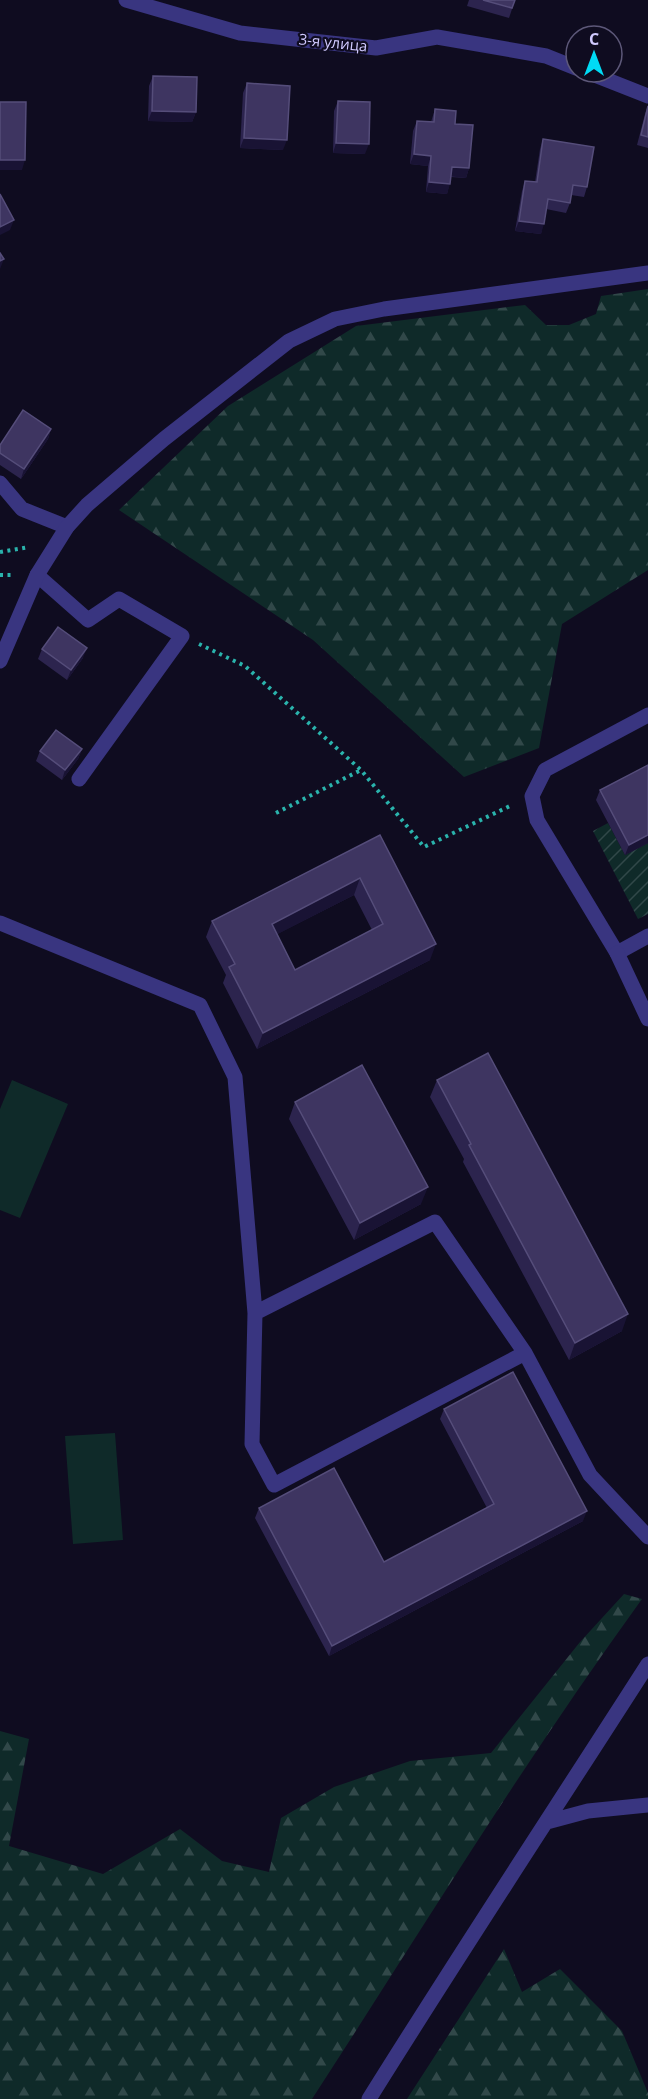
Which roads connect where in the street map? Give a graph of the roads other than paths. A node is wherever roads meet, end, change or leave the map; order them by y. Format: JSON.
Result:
{"nodes":[{"id":1,"x":126,"y":0,"type":"edge"},
{"id":2,"x":564,"y":63,"type":"edge"},
{"id":3,"x":618,"y":84,"type":"edge"},
{"id":4,"x":648,"y":96,"type":"edge"},
{"id":5,"x":648,"y":273,"type":"edge"},
{"id":6,"x":0,"y":483,"type":"edge"},
{"id":7,"x":67,"y":527,"type":"junction"},
{"id":8,"x":38,"y":576,"type":"junction"},
{"id":9,"x":0,"y":661,"type":"edge"},
{"id":10,"x":648,"y":715,"type":"edge"},
{"id":11,"x":80,"y":779,"type":"dead end"},
{"id":12,"x":0,"y":922,"type":"edge"},
{"id":13,"x":648,"y":936,"type":"edge"},
{"id":14,"x":616,"y":953,"type":"junction"},
{"id":15,"x":648,"y":1018,"type":"edge"},
{"id":16,"x":255,"y":1313,"type":"junction"},
{"id":17,"x":525,"y":1353,"type":"junction"},
{"id":18,"x":648,"y":1537,"type":"edge"},
{"id":19,"x":648,"y":1664,"type":"edge"},
{"id":20,"x":648,"y":1805,"type":"edge"},
{"id":21,"x":547,"y":1822,"type":"junction"},
{"id":22,"x":369,"y":2099,"type":"edge"}],
"edges":[{"from":1,"to":2,"type":"street","name":"3-я улица"},
{"from":3,"to":4,"type":"street"},
{"from":5,"to":7,"type":"street"},
{"from":6,"to":7,"type":"street"},
{"from":7,"to":8,"type":"street"},
{"from":8,"to":9,"type":"street"},
{"from":8,"to":11,"type":"street"},
{"from":10,"to":14,"type":"street"},
{"from":12,"to":16,"type":"street"},
{"from":13,"to":14,"type":"street"},
{"from":14,"to":15,"type":"street"},
{"from":16,"to":17,"type":"street"},
{"from":16,"to":17,"type":"street"},
{"from":17,"to":18,"type":"street"},
{"from":19,"to":21,"type":"street"},
{"from":20,"to":21,"type":"street"},
{"from":21,"to":22,"type":"street"}]}
